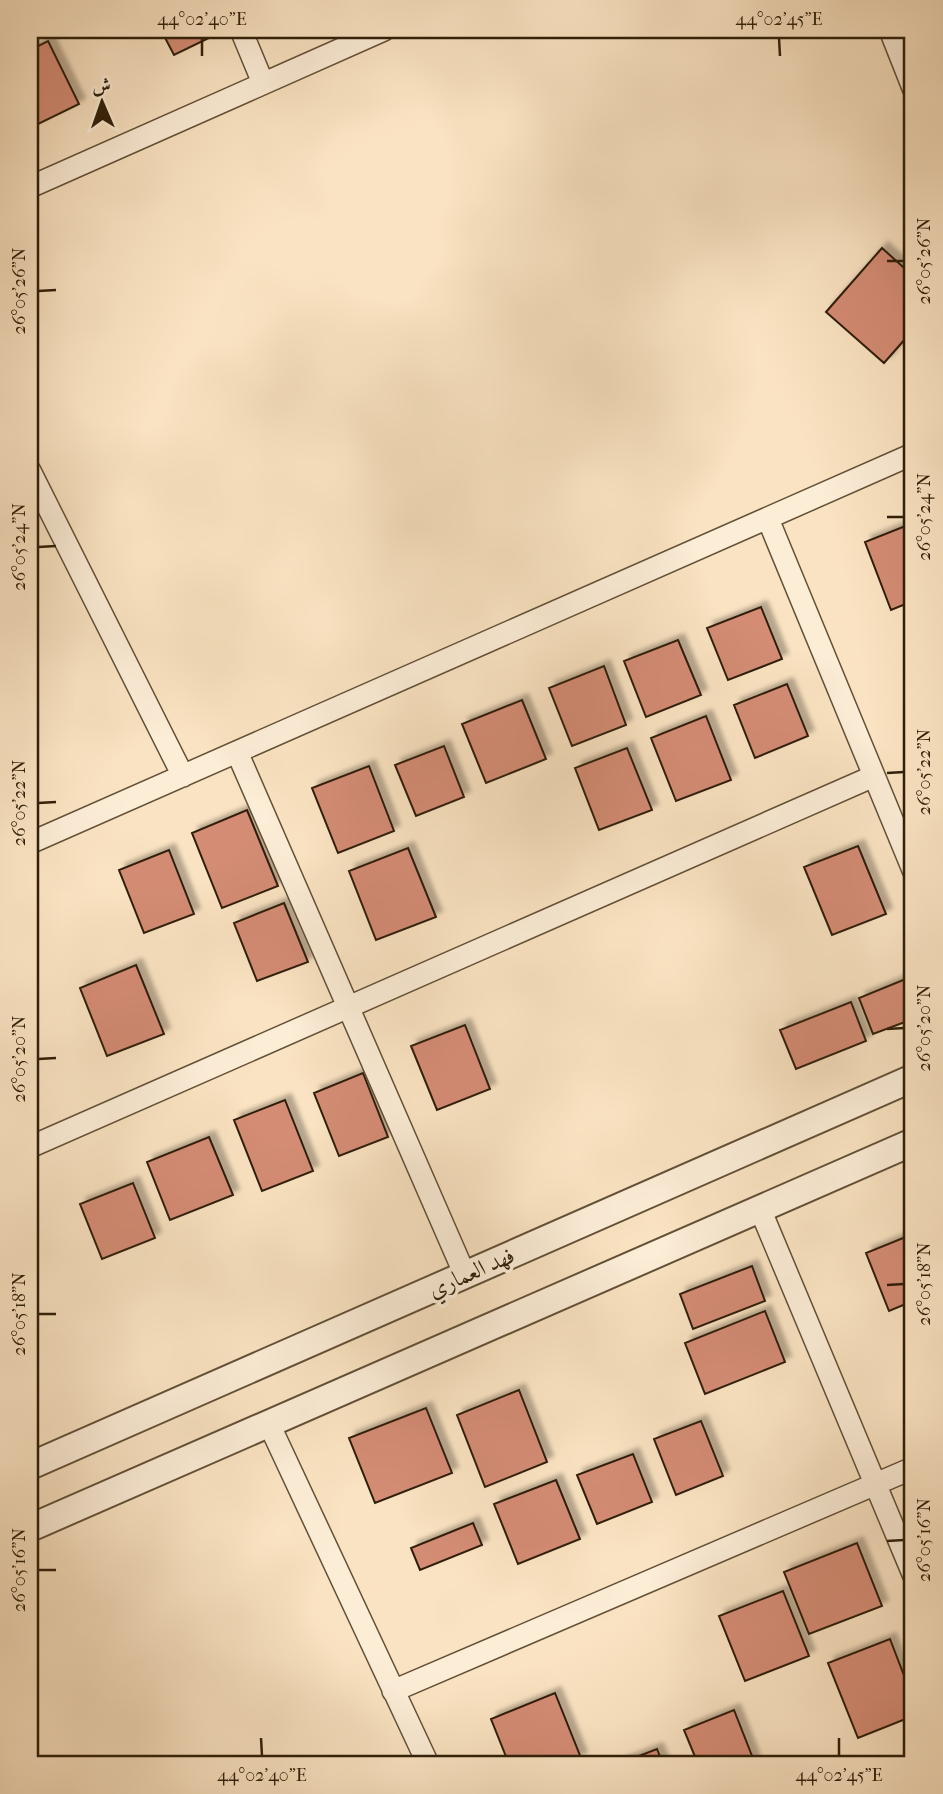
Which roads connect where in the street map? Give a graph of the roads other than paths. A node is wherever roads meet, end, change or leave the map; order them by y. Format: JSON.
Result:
{"nodes":[{"id":1,"x":241,"y":30,"type":"edge"},
{"id":2,"x":384,"y":30,"type":"edge"},
{"id":3,"x":890,"y":30,"type":"edge"},
{"id":4,"x":263,"y":83,"type":"junction"},
{"id":5,"x":913,"y":89,"type":"edge"},
{"id":6,"x":30,"y":187,"type":"edge"},
{"id":7,"x":913,"y":454,"type":"edge"},
{"id":8,"x":30,"y":471,"type":"edge"},
{"id":9,"x":768,"y":519,"type":"junction"},
{"id":10,"x":237,"y":752,"type":"junction"},
{"id":11,"x":183,"y":776,"type":"junction"},
{"id":12,"x":874,"y":776,"type":"junction"},
{"id":13,"x":30,"y":844,"type":"edge"},
{"id":14,"x":913,"y":870,"type":"edge"},
{"id":15,"x":348,"y":1008,"type":"junction"},
{"id":16,"x":913,"y":1078,"type":"edge"},
{"id":17,"x":913,"y":1142,"type":"edge"},
{"id":18,"x":30,"y":1147,"type":"edge"},
{"id":19,"x":760,"y":1209,"type":"junction"},
{"id":20,"x":466,"y":1275,"type":"junction"},
{"id":21,"x":268,"y":1424,"type":"junction"},
{"id":22,"x":30,"y":1466,"type":"edge"},
{"id":23,"x":913,"y":1468,"type":"edge"},
{"id":24,"x":875,"y":1484,"type":"junction"},
{"id":25,"x":30,"y":1528,"type":"edge"},
{"id":26,"x":913,"y":1574,"type":"edge"},
{"id":27,"x":393,"y":1691,"type":"junction"},
{"id":28,"x":428,"y":1764,"type":"edge"}],
"edges":[{"from":1,"to":4,"type":"street"},
{"from":2,"to":4,"type":"street"},
{"from":3,"to":5,"type":"street"},
{"from":4,"to":6,"type":"street"},
{"from":7,"to":9,"type":"street"},
{"from":8,"to":11,"type":"street"},
{"from":9,"to":10,"type":"street"},
{"from":9,"to":12,"type":"street"},
{"from":10,"to":11,"type":"street"},
{"from":10,"to":15,"type":"street"},
{"from":11,"to":13,"type":"street"},
{"from":12,"to":14,"type":"street"},
{"from":12,"to":15,"type":"street"},
{"from":15,"to":18,"type":"street"},
{"from":15,"to":20,"type":"street"},
{"from":16,"to":20,"type":"street","name":"فهد العماري"},
{"from":17,"to":19,"type":"street"},
{"from":19,"to":21,"type":"street"},
{"from":19,"to":24,"type":"street"},
{"from":20,"to":22,"type":"street","name":"فهد العماري"},
{"from":21,"to":25,"type":"street"},
{"from":21,"to":27,"type":"street"},
{"from":23,"to":24,"type":"street"},
{"from":24,"to":26,"type":"street"},
{"from":24,"to":27,"type":"street"},
{"from":27,"to":28,"type":"street"}]}
